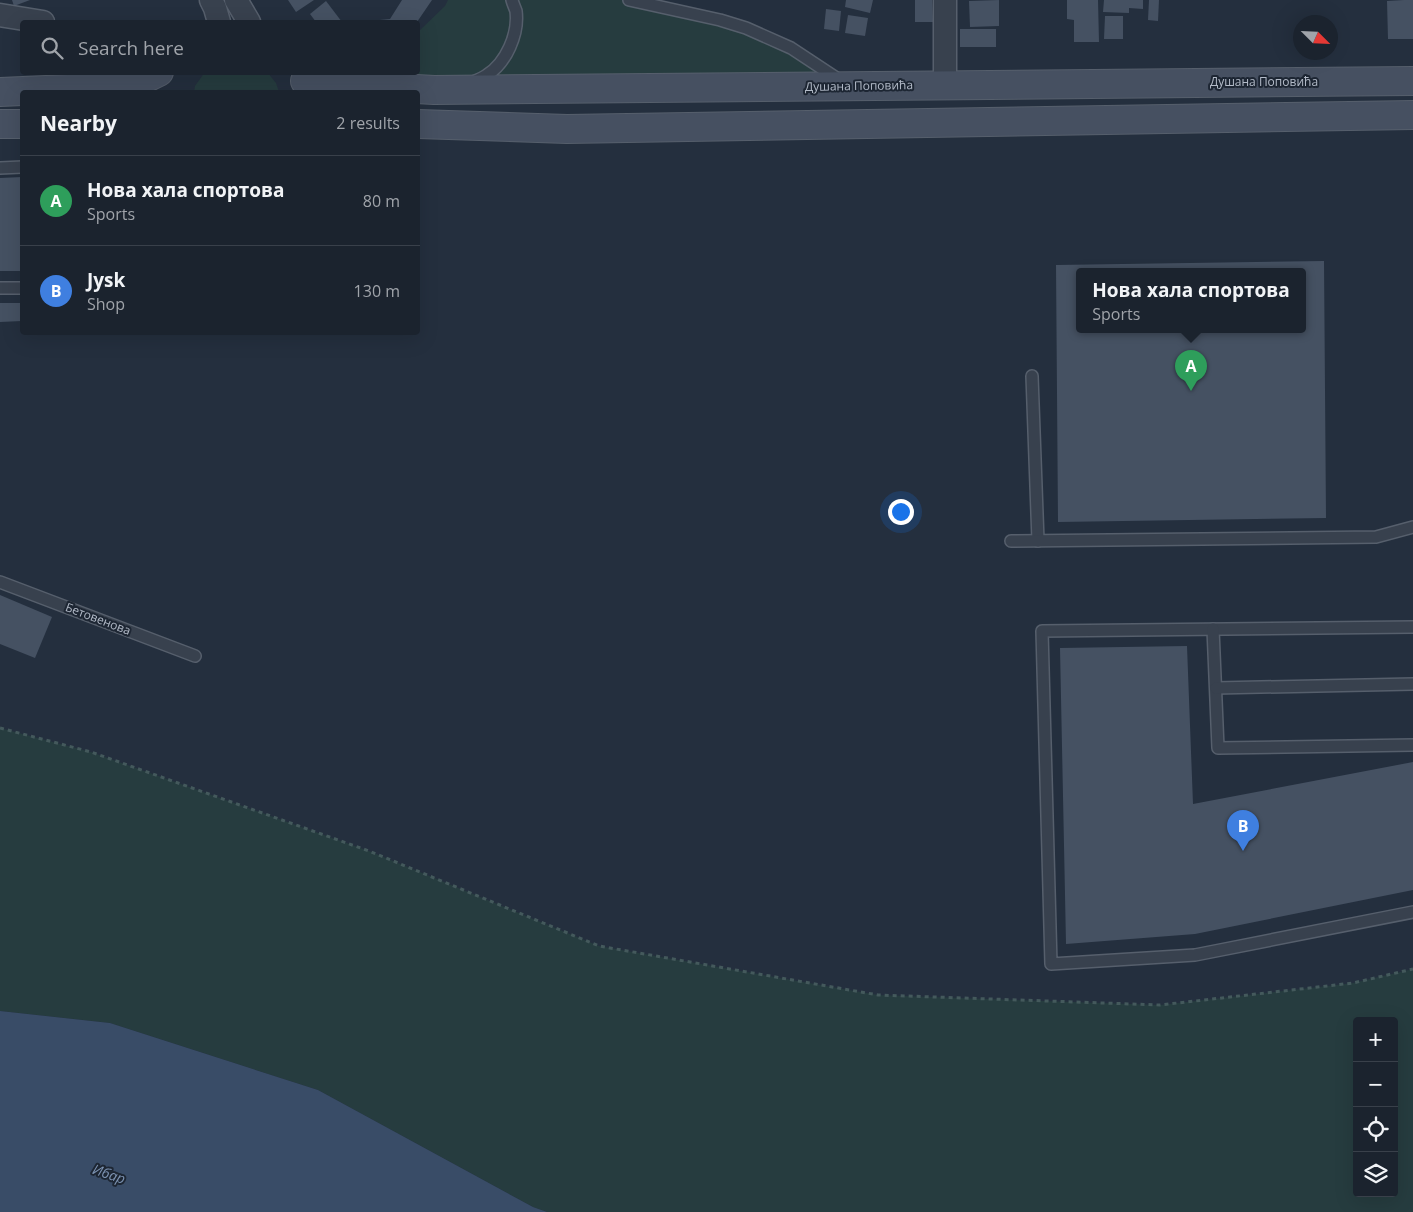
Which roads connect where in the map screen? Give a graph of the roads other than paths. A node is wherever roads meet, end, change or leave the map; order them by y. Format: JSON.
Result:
{"nodes":[{"id":1,"x":211,"y":0,"type":"edge"},
{"id":2,"x":236,"y":0,"type":"edge"},
{"id":3,"x":512,"y":0,"type":"edge"},
{"id":4,"x":628,"y":0,"type":"edge"},
{"id":5,"x":945,"y":0,"type":"edge"},
{"id":6,"x":0,"y":15,"type":"edge"},
{"id":7,"x":31,"y":20,"type":"edge"},
{"id":8,"x":218,"y":20,"type":"edge"},
{"id":9,"x":248,"y":20,"type":"edge"},
{"id":10,"x":154,"y":75,"type":"edge"},
{"id":11,"x":173,"y":75,"type":"edge"},
{"id":12,"x":1413,"y":81,"type":"edge"},
{"id":13,"x":304,"y":82,"type":"edge"},
{"id":14,"x":945,"y":85,"type":"junction"},
{"id":15,"x":849,"y":86,"type":"junction"},
{"id":16,"x":48,"y":90,"type":"edge"},
{"id":17,"x":168,"y":90,"type":"edge"},
{"id":18,"x":460,"y":90,"type":"junction"},
{"id":19,"x":20,"y":91,"type":"edge"},
{"id":20,"x":0,"y":92,"type":"edge"},
{"id":21,"x":1413,"y":115,"type":"edge"},
{"id":22,"x":0,"y":124,"type":"edge"},
{"id":23,"x":20,"y":124,"type":"edge"},
{"id":24,"x":420,"y":124,"type":"edge"},
{"id":25,"x":20,"y":167,"type":"edge"},
{"id":26,"x":0,"y":168,"type":"edge"},
{"id":27,"x":0,"y":288,"type":"edge"},
{"id":28,"x":20,"y":288,"type":"edge"},
{"id":29,"x":1032,"y":376,"type":"dead end"},
{"id":30,"x":1413,"y":527,"type":"edge"},
{"id":31,"x":1011,"y":541,"type":"dead end"},
{"id":32,"x":1038,"y":541,"type":"junction"},
{"id":33,"x":0,"y":582,"type":"edge"},
{"id":34,"x":1413,"y":627,"type":"edge"},
{"id":35,"x":1213,"y":629,"type":"junction"},
{"id":36,"x":195,"y":656,"type":"dead end"},
{"id":37,"x":1413,"y":684,"type":"edge"},
{"id":38,"x":1216,"y":688,"type":"junction"},
{"id":39,"x":1413,"y":745,"type":"edge"},
{"id":40,"x":1413,"y":912,"type":"edge"}],
"edges":[{"from":1,"to":8,"type":"street"},
{"from":2,"to":9,"type":"street"},
{"from":3,"to":18,"type":"lane"},
{"from":4,"to":15,"type":"lane"},
{"from":5,"to":14,"type":"street"},
{"from":6,"to":7,"type":"street"},
{"from":10,"to":16,"type":"main road"},
{"from":11,"to":17,"type":"main road"},
{"from":12,"to":14,"type":"main road","name":"Душана Поповића"},
{"from":13,"to":18,"type":"main road","name":"Душана Поповића"},
{"from":14,"to":15,"type":"main road","name":"Душана Поповића"},
{"from":15,"to":18,"type":"main road","name":"Душана Поповића"},
{"from":19,"to":20,"type":"main road"},
{"from":21,"to":24,"type":"main road"},
{"from":22,"to":23,"type":"main road"},
{"from":25,"to":26,"type":"lane"},
{"from":27,"to":28,"type":"lane"},
{"from":29,"to":32,"type":"lane"},
{"from":30,"to":32,"type":"lane"},
{"from":31,"to":32,"type":"lane"},
{"from":33,"to":36,"type":"lane","name":"Бетовенова"},
{"from":34,"to":35,"type":"lane"},
{"from":35,"to":38,"type":"lane"},
{"from":35,"to":40,"type":"lane"},
{"from":37,"to":38,"type":"lane"},
{"from":38,"to":39,"type":"lane"}]}
